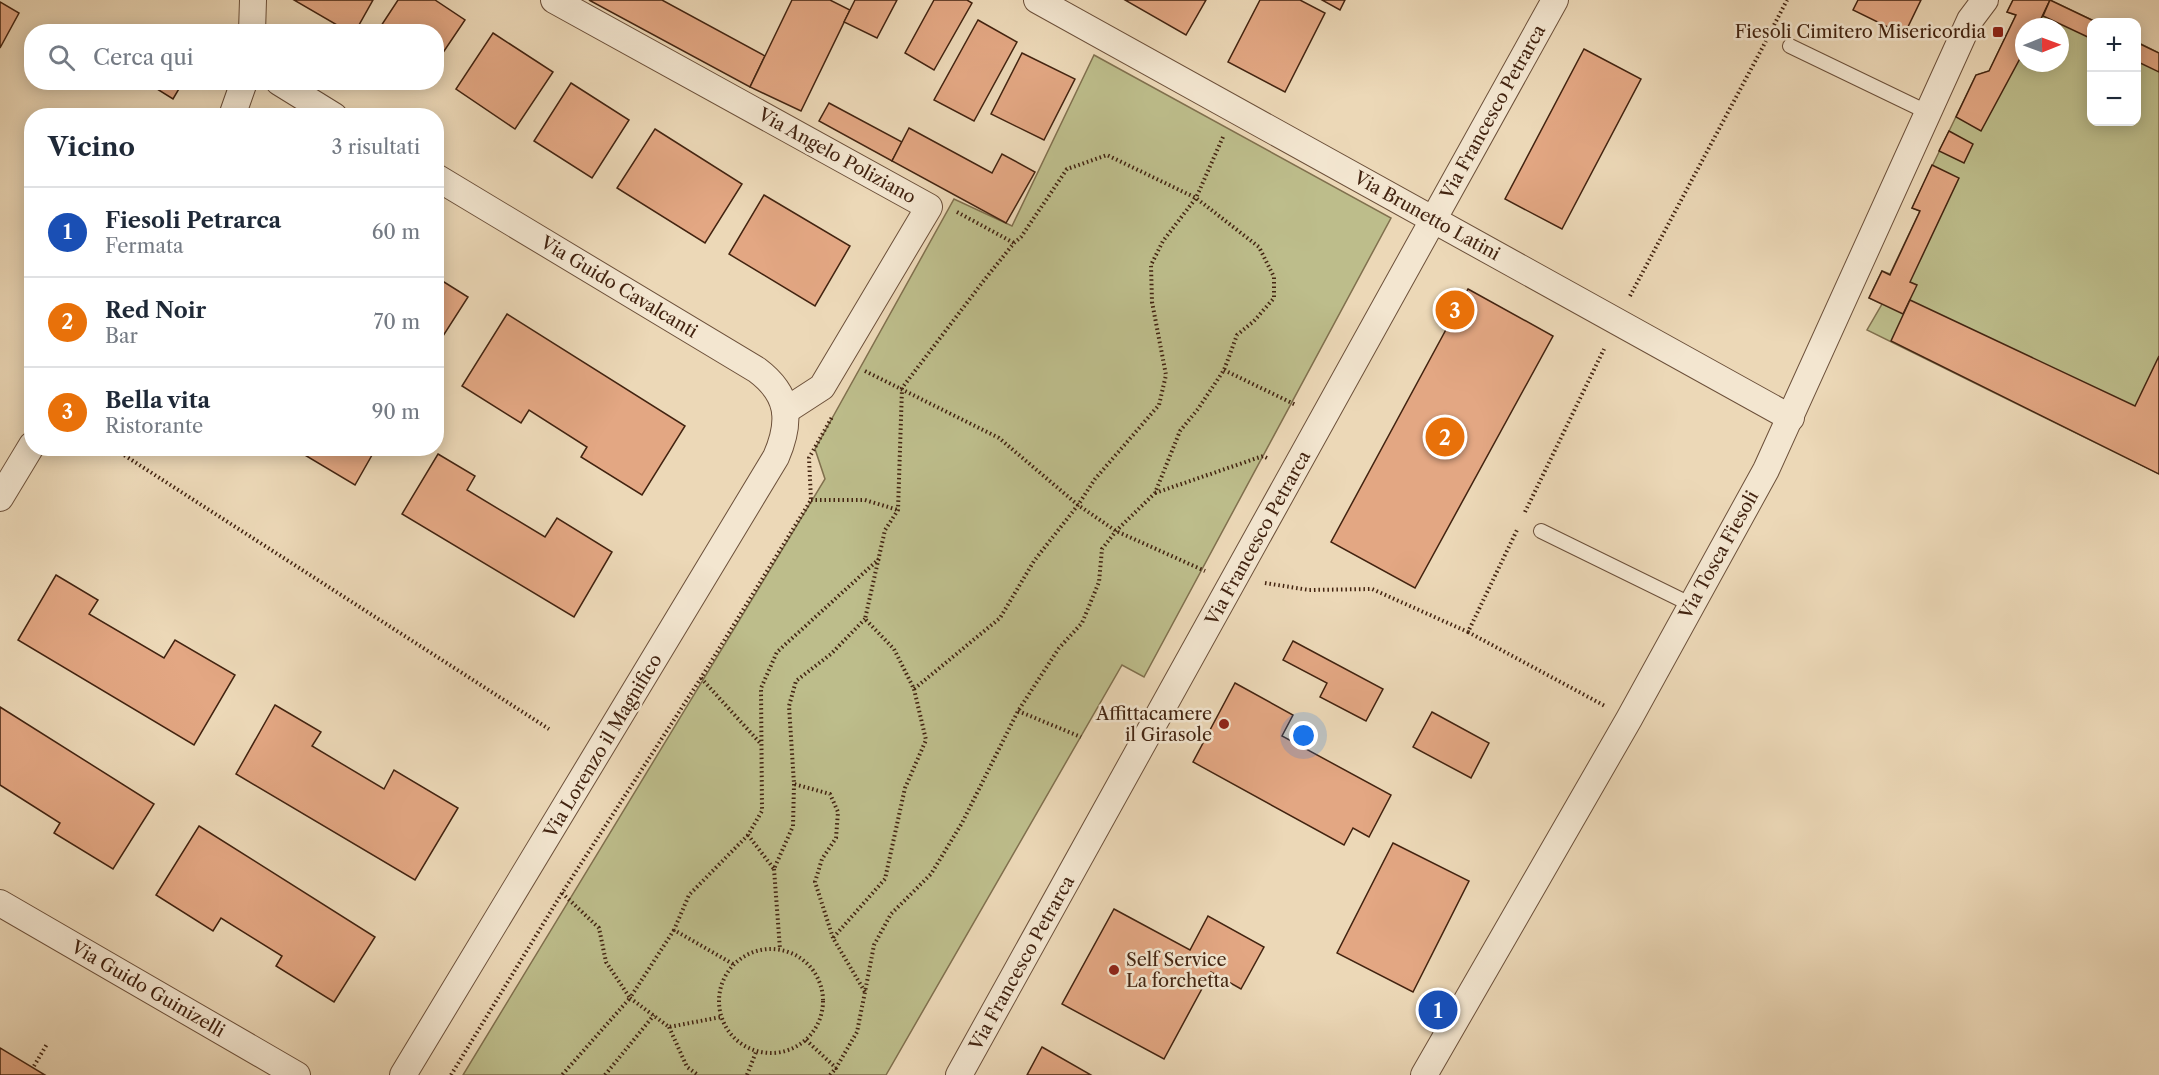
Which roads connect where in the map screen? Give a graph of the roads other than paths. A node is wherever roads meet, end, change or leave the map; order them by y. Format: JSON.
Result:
{"nodes":[{"id":1,"x":253,"y":0,"type":"edge"},
{"id":2,"x":554,"y":0,"type":"edge"},
{"id":3,"x":1037,"y":0,"type":"edge"},
{"id":4,"x":1555,"y":0,"type":"edge"},
{"id":5,"x":1978,"y":5,"type":"edge"},
{"id":6,"x":1067,"y":7,"type":"edge"},
{"id":7,"x":252,"y":24,"type":"edge"},
{"id":8,"x":1791,"y":46,"type":"dead end"},
{"id":9,"x":241,"y":90,"type":"edge"},
{"id":10,"x":292,"y":90,"type":"edge"},
{"id":11,"x":235,"y":108,"type":"edge"},
{"id":12,"x":321,"y":108,"type":"edge"},
{"id":13,"x":1927,"y":112,"type":"junction"},
{"id":14,"x":444,"y":182,"type":"edge"},
{"id":15,"x":1433,"y":220,"type":"junction"},
{"id":16,"x":785,"y":411,"type":"junction"},
{"id":17,"x":1791,"y":418,"type":"junction"},
{"id":18,"x":25,"y":456,"type":"edge"},
{"id":19,"x":0,"y":498,"type":"edge"},
{"id":20,"x":1541,"y":531,"type":"dead end"},
{"id":21,"x":1692,"y":605,"type":"junction"},
{"id":22,"x":0,"y":903,"type":"edge"},
{"id":23,"x":297,"y":1075,"type":"edge"},
{"id":24,"x":403,"y":1075,"type":"edge"},
{"id":25,"x":959,"y":1075,"type":"edge"},
{"id":26,"x":1424,"y":1075,"type":"edge"}],
"edges":[{"from":1,"to":7,"type":"street"},
{"from":2,"to":16,"type":"street","name":"Via Angelo Poliziano"},
{"from":3,"to":6,"type":"street","name":"Via Brunetto Latini"},
{"from":4,"to":15,"type":"street","name":"Via Francesco Petrarca"},
{"from":5,"to":13,"type":"street","name":"Via Tosca Fiesoli"},
{"from":6,"to":15,"type":"street","name":"Via Brunetto Latini"},
{"from":8,"to":13,"type":"lane"},
{"from":9,"to":11,"type":"street"},
{"from":10,"to":12,"type":"street"},
{"from":13,"to":17,"type":"street","name":"Via Tosca Fiesoli"},
{"from":14,"to":16,"type":"street","name":"Via Guido Cavalcanti"},
{"from":15,"to":17,"type":"street","name":"Via Brunetto Latini"},
{"from":15,"to":25,"type":"street","name":"Via Francesco Petrarca"},
{"from":16,"to":24,"type":"street","name":"Via Lorenzo il Magnifico"},
{"from":17,"to":21,"type":"street","name":"Via Tosca Fiesoli"},
{"from":18,"to":19,"type":"street"},
{"from":20,"to":21,"type":"lane"},
{"from":21,"to":26,"type":"street","name":"Via Tosca Fiesoli"},
{"from":22,"to":23,"type":"street","name":"Via Guido Guinizelli"}]}
